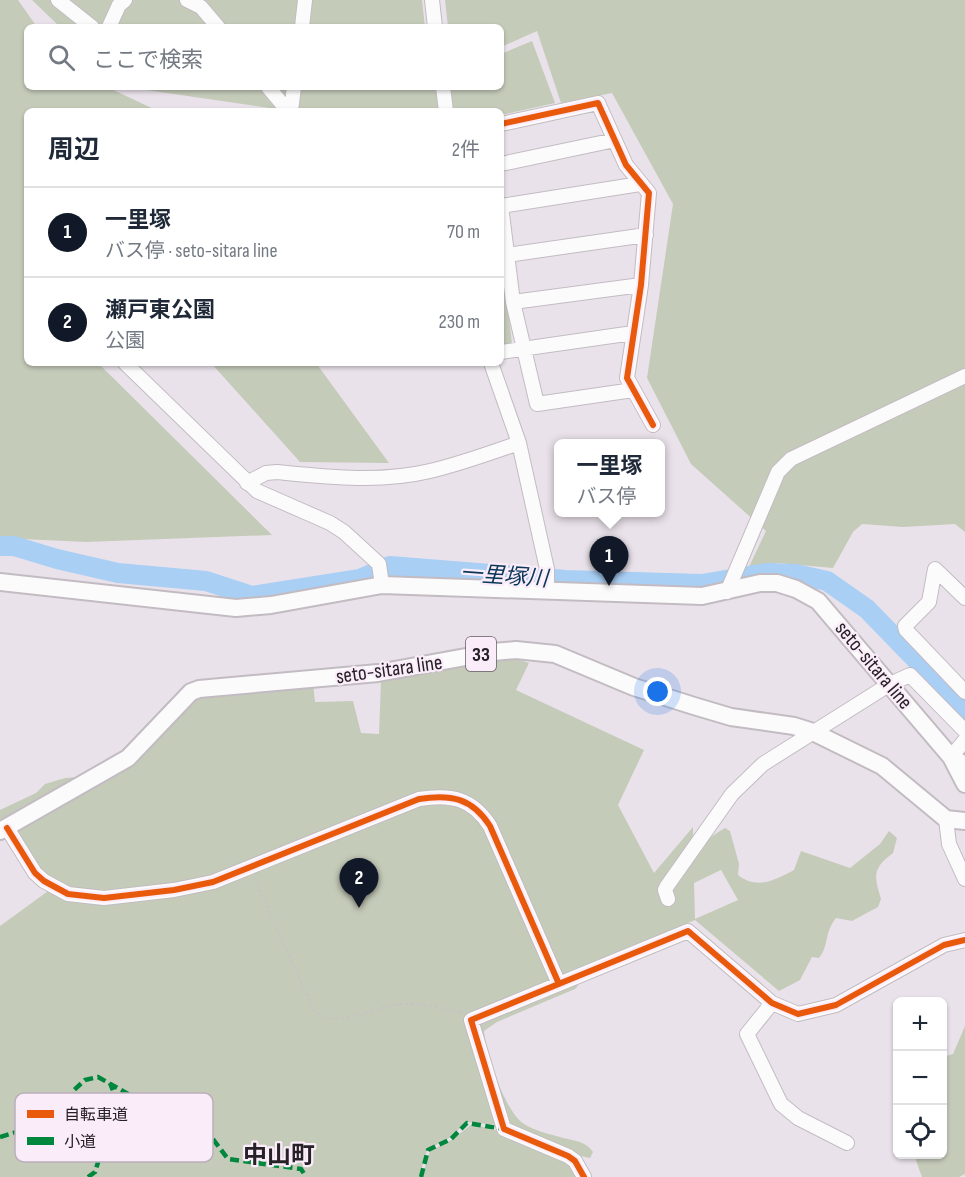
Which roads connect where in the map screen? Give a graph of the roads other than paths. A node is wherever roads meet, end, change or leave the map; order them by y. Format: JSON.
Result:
{"nodes":[{"id":1,"x":58,"y":0,"type":"edge"},
{"id":2,"x":125,"y":0,"type":"edge"},
{"id":3,"x":187,"y":0,"type":"edge"},
{"id":4,"x":305,"y":0,"type":"edge"},
{"id":5,"x":432,"y":0,"type":"edge"},
{"id":6,"x":88,"y":24,"type":"edge"},
{"id":7,"x":111,"y":24,"type":"edge"},
{"id":8,"x":215,"y":24,"type":"edge"},
{"id":9,"x":302,"y":24,"type":"edge"},
{"id":10,"x":435,"y":24,"type":"edge"},
{"id":11,"x":271,"y":90,"type":"edge"},
{"id":12,"x":294,"y":90,"type":"edge"},
{"id":13,"x":443,"y":90,"type":"edge"},
{"id":14,"x":287,"y":108,"type":"edge"},
{"id":15,"x":290,"y":108,"type":"edge"},
{"id":16,"x":446,"y":108,"type":"edge"},
{"id":17,"x":504,"y":123,"type":"edge"},
{"id":18,"x":615,"y":140,"type":"junction"},
{"id":19,"x":504,"y":163,"type":"edge"},
{"id":20,"x":640,"y":184,"type":"junction"},
{"id":21,"x":504,"y":206,"type":"edge"},
{"id":22,"x":504,"y":230,"type":"edge"},
{"id":23,"x":646,"y":235,"type":"junction"},
{"id":24,"x":507,"y":255,"type":"junction"},
{"id":25,"x":641,"y":285,"type":"junction"},
{"id":26,"x":513,"y":302,"type":"junction"},
{"id":27,"x":633,"y":333,"type":"junction"},
{"id":28,"x":522,"y":349,"type":"junction"},
{"id":29,"x":504,"y":352,"type":"edge"},
{"id":30,"x":127,"y":366,"type":"edge"},
{"id":31,"x":492,"y":366,"type":"edge"},
{"id":32,"x":965,"y":376,"type":"edge"},
{"id":33,"x":633,"y":390,"type":"junction"},
{"id":34,"x":653,"y":425,"type":"dead end"},
{"id":35,"x":519,"y":443,"type":"junction"},
{"id":36,"x":247,"y":483,"type":"junction"},
{"id":37,"x":0,"y":582,"type":"edge"},
{"id":38,"x":382,"y":583,"type":"junction"},
{"id":39,"x":548,"y":590,"type":"junction"},
{"id":40,"x":728,"y":590,"type":"junction"},
{"id":41,"x":965,"y":598,"type":"edge"},
{"id":42,"x":890,"y":684,"type":"junction"},
{"id":43,"x":965,"y":692,"type":"edge"},
{"id":44,"x":965,"y":731,"type":"edge"},
{"id":45,"x":813,"y":732,"type":"junction"},
{"id":46,"x":965,"y":740,"type":"edge"},
{"id":47,"x":958,"y":761,"type":"edge"},
{"id":48,"x":965,"y":784,"type":"edge"},
{"id":49,"x":946,"y":819,"type":"junction"},
{"id":50,"x":965,"y":821,"type":"edge"},
{"id":51,"x":4,"y":830,"type":"edge"},
{"id":52,"x":965,"y":879,"type":"edge"},
{"id":53,"x":668,"y":899,"type":"dead end"},
{"id":54,"x":965,"y":940,"type":"edge"},
{"id":55,"x":558,"y":984,"type":"junction"},
{"id":56,"x":772,"y":1003,"type":"junction"},
{"id":57,"x":847,"y":1143,"type":"dead end"},
{"id":58,"x":584,"y":1177,"type":"edge"}],
"edges":[{"from":1,"to":6,"type":"street"},
{"from":2,"to":7,"type":"street"},
{"from":3,"to":8,"type":"street"},
{"from":4,"to":9,"type":"street"},
{"from":5,"to":10,"type":"street"},
{"from":11,"to":14,"type":"street"},
{"from":12,"to":15,"type":"street"},
{"from":13,"to":16,"type":"street"},
{"from":17,"to":18,"type":"street"},
{"from":18,"to":19,"type":"street"},
{"from":18,"to":20,"type":"street"},
{"from":20,"to":21,"type":"street"},
{"from":20,"to":23,"type":"street"},
{"from":22,"to":24,"type":"street"},
{"from":23,"to":24,"type":"street"},
{"from":23,"to":25,"type":"street"},
{"from":24,"to":26,"type":"street"},
{"from":25,"to":26,"type":"street"},
{"from":25,"to":27,"type":"street"},
{"from":26,"to":28,"type":"street"},
{"from":27,"to":28,"type":"street"},
{"from":27,"to":33,"type":"street"},
{"from":28,"to":29,"type":"street"},
{"from":28,"to":33,"type":"street"},
{"from":30,"to":36,"type":"street"},
{"from":31,"to":35,"type":"street"},
{"from":32,"to":40,"type":"street"},
{"from":33,"to":34,"type":"street"},
{"from":35,"to":36,"type":"street"},
{"from":35,"to":39,"type":"street"},
{"from":36,"to":38,"type":"street"},
{"from":37,"to":38,"type":"main road","name":"seto-sitara line"},
{"from":38,"to":39,"type":"main road","name":"seto-sitara line"},
{"from":39,"to":40,"type":"main road","name":"seto-sitara line"},
{"from":40,"to":42,"type":"main road","name":"seto-sitara line"},
{"from":41,"to":43,"type":"street"},
{"from":42,"to":44,"type":"street"},
{"from":42,"to":45,"type":"street"},
{"from":42,"to":47,"type":"main road","name":"seto-sitara line"},
{"from":45,"to":49,"type":"main road","name":"seto-sitara line","number":"33"},
{"from":45,"to":51,"type":"main road","name":"seto-sitara line","number":"33"},
{"from":45,"to":53,"type":"street"},
{"from":46,"to":47,"type":"street"},
{"from":47,"to":48,"type":"main road","name":"seto-sitara line"},
{"from":49,"to":50,"type":"main road"},
{"from":49,"to":52,"type":"street"},
{"from":51,"to":55,"type":"street"},
{"from":54,"to":56,"type":"street"},
{"from":55,"to":56,"type":"street"},
{"from":55,"to":58,"type":"street"},
{"from":56,"to":57,"type":"street"}]}
